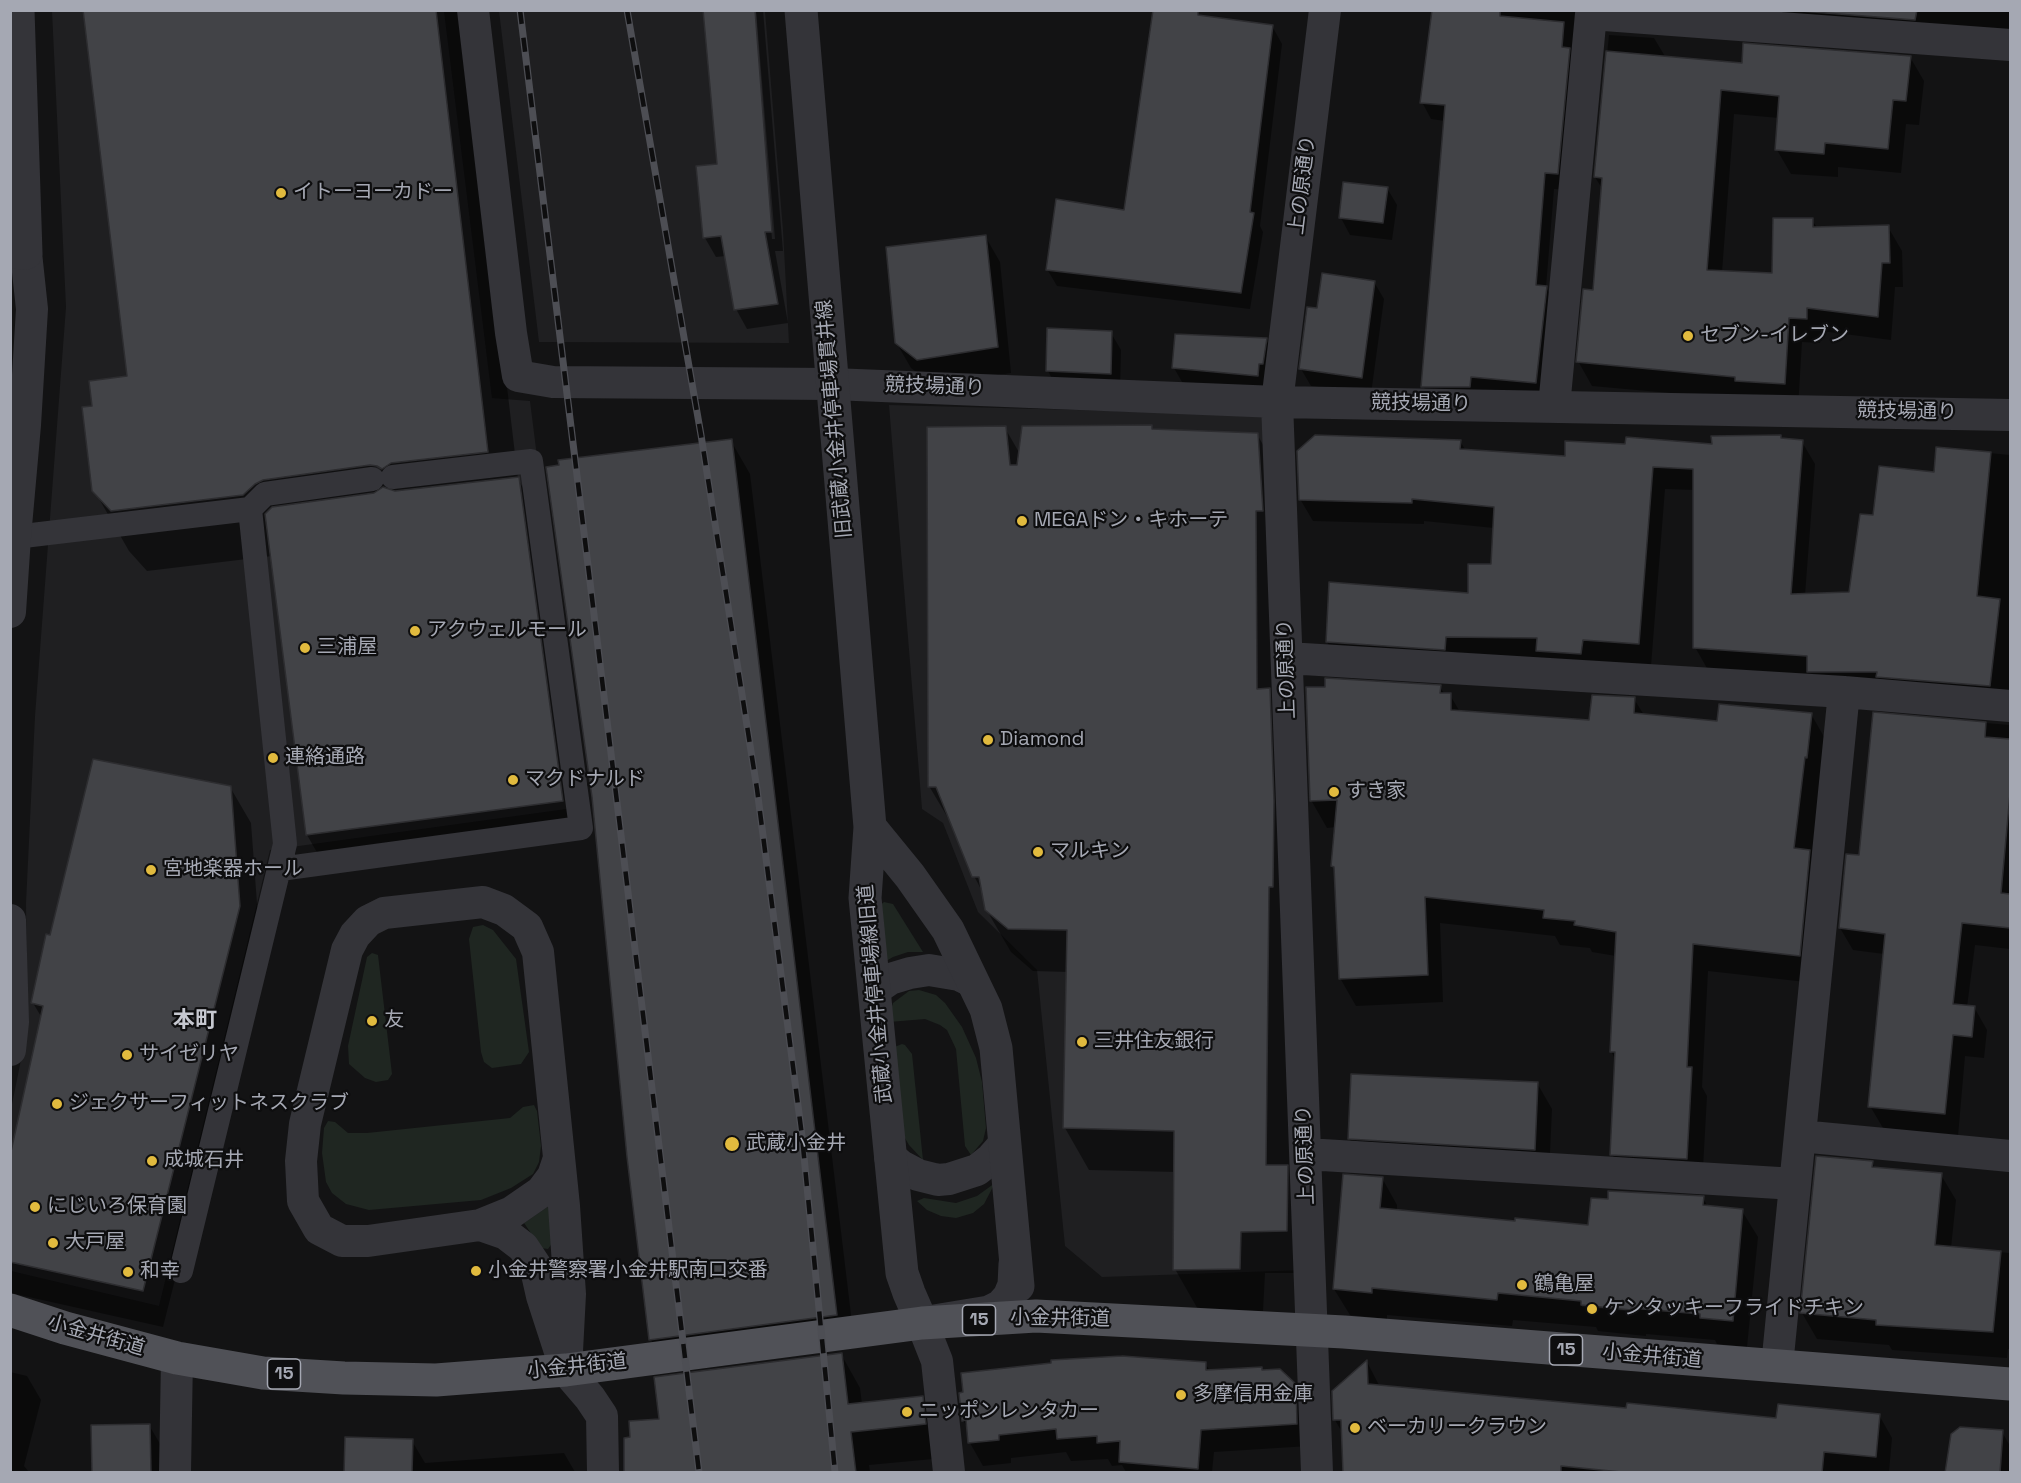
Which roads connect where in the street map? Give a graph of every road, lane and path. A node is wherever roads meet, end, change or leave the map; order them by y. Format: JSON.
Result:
{"nodes":[{"id":1,"x":18,"y":10,"type":"edge"},
{"id":2,"x":473,"y":10,"type":"edge"},
{"id":3,"x":801,"y":10,"type":"edge"},
{"id":4,"x":1325,"y":10,"type":"edge"},
{"id":5,"x":2010,"y":45,"type":"edge"},
{"id":6,"x":18,"y":252,"type":"edge"},
{"id":7,"x":832,"y":384,"type":"junction"},
{"id":8,"x":1277,"y":402,"type":"junction"},
{"id":9,"x":1554,"y":407,"type":"junction"},
{"id":10,"x":2010,"y":415,"type":"edge"},
{"id":11,"x":250,"y":509,"type":"junction"},
{"id":12,"x":15,"y":537,"type":"junction"},
{"id":13,"x":10,"y":612,"type":"edge"},
{"id":14,"x":1287,"y":658,"type":"junction"},
{"id":15,"x":1844,"y":692,"type":"junction"},
{"id":16,"x":2010,"y":706,"type":"edge"},
{"id":17,"x":870,"y":827,"type":"junction"},
{"id":18,"x":280,"y":869,"type":"junction"},
{"id":19,"x":10,"y":920,"type":"edge"},
{"id":20,"x":973,"y":982,"type":"junction"},
{"id":21,"x":874,"y":990,"type":"junction"},
{"id":22,"x":11,"y":1031,"type":"edge"},
{"id":23,"x":1800,"y":1136,"type":"junction"},
{"id":24,"x":1005,"y":1143,"type":"junction"},
{"id":25,"x":1306,"y":1154,"type":"junction"},
{"id":26,"x":2010,"y":1156,"type":"edge"},
{"id":27,"x":891,"y":1157,"type":"junction"},
{"id":28,"x":559,"y":1158,"type":"junction"},
{"id":29,"x":1795,"y":1184,"type":"junction"},
{"id":30,"x":480,"y":1225,"type":"junction"},
{"id":31,"x":1015,"y":1264,"type":"junction"},
{"id":32,"x":181,"y":1271,"type":"dead end"},
{"id":33,"x":10,"y":1310,"type":"edge"},
{"id":34,"x":1036,"y":1316,"type":"junction"},
{"id":35,"x":922,"y":1323,"type":"junction"},
{"id":36,"x":1312,"y":1330,"type":"junction"},
{"id":37,"x":177,"y":1358,"type":"junction"},
{"id":38,"x":1777,"y":1366,"type":"junction"},
{"id":39,"x":566,"y":1370,"type":"junction"},
{"id":40,"x":2010,"y":1384,"type":"edge"},
{"id":41,"x":175,"y":1473,"type":"edge"},
{"id":42,"x":603,"y":1473,"type":"edge"},
{"id":43,"x":949,"y":1473,"type":"edge"},
{"id":44,"x":1317,"y":1473,"type":"edge"}],
"edges":[{"from":1,"to":6,"type":"street"},
{"from":2,"to":7,"type":"street","name":"競技場通り"},
{"from":3,"to":7,"type":"street","name":"旧武蔵小金井停車場貫井線"},
{"from":4,"to":8,"type":"street","name":"上の原通り"},
{"from":5,"to":9,"type":"street"},
{"from":6,"to":12,"type":"street"},
{"from":7,"to":8,"type":"street","name":"競技場通り"},
{"from":7,"to":17,"type":"street","name":"旧武蔵小金井停車場貫井線"},
{"from":8,"to":9,"type":"street","name":"競技場通り"},
{"from":8,"to":14,"type":"street","name":"上の原通り"},
{"from":9,"to":10,"type":"street","name":"競技場通り"},
{"from":11,"to":12,"type":"street"},
{"from":11,"to":18,"type":"street"},
{"from":11,"to":18,"type":"street"},
{"from":12,"to":13,"type":"street"},
{"from":14,"to":15,"type":"street"},
{"from":14,"to":25,"type":"street","name":"上の原通り"},
{"from":15,"to":16,"type":"street"},
{"from":15,"to":23,"type":"street"},
{"from":17,"to":20,"type":"street","name":"武蔵小金井停車場線旧道"},
{"from":17,"to":21,"type":"street","name":"武蔵小金井停車場線旧道"},
{"from":18,"to":32,"type":"street"},
{"from":19,"to":22,"type":"street"},
{"from":20,"to":21,"type":"street"},
{"from":20,"to":24,"type":"street","name":"武蔵小金井停車場線旧道"},
{"from":21,"to":27,"type":"street","name":"武蔵小金井停車場線旧道"},
{"from":23,"to":26,"type":"street"},
{"from":23,"to":29,"type":"street"},
{"from":24,"to":27,"type":"street"},
{"from":24,"to":31,"type":"street","name":"武蔵小金井停車場線旧道"},
{"from":25,"to":29,"type":"street"},
{"from":25,"to":36,"type":"street","name":"上の原通り"},
{"from":27,"to":35,"type":"street","name":"武蔵小金井停車場線旧道"},
{"from":28,"to":30,"type":"street"},
{"from":28,"to":30,"type":"street"},
{"from":28,"to":39,"type":"street"},
{"from":29,"to":38,"type":"street"},
{"from":30,"to":39,"type":"street"},
{"from":31,"to":34,"type":"street","name":"武蔵小金井停車場線旧道"},
{"from":31,"to":35,"type":"street","name":"武蔵小金井停車場線旧道"},
{"from":33,"to":37,"type":"main road","name":"小金井街道","number":"15"},
{"from":34,"to":35,"type":"main road","name":"小金井街道","number":"15"},
{"from":34,"to":36,"type":"main road","name":"小金井街道","number":"15"},
{"from":35,"to":39,"type":"main road","name":"小金井街道","number":"15"},
{"from":35,"to":43,"type":"street"},
{"from":36,"to":38,"type":"main road","name":"小金井街道","number":"15"},
{"from":36,"to":44,"type":"street","name":"上の原通り"},
{"from":37,"to":39,"type":"main road","name":"小金井街道","number":"15"},
{"from":37,"to":41,"type":"street"},
{"from":38,"to":40,"type":"main road","name":"小金井街道","number":"15"},
{"from":39,"to":42,"type":"street"}]}
